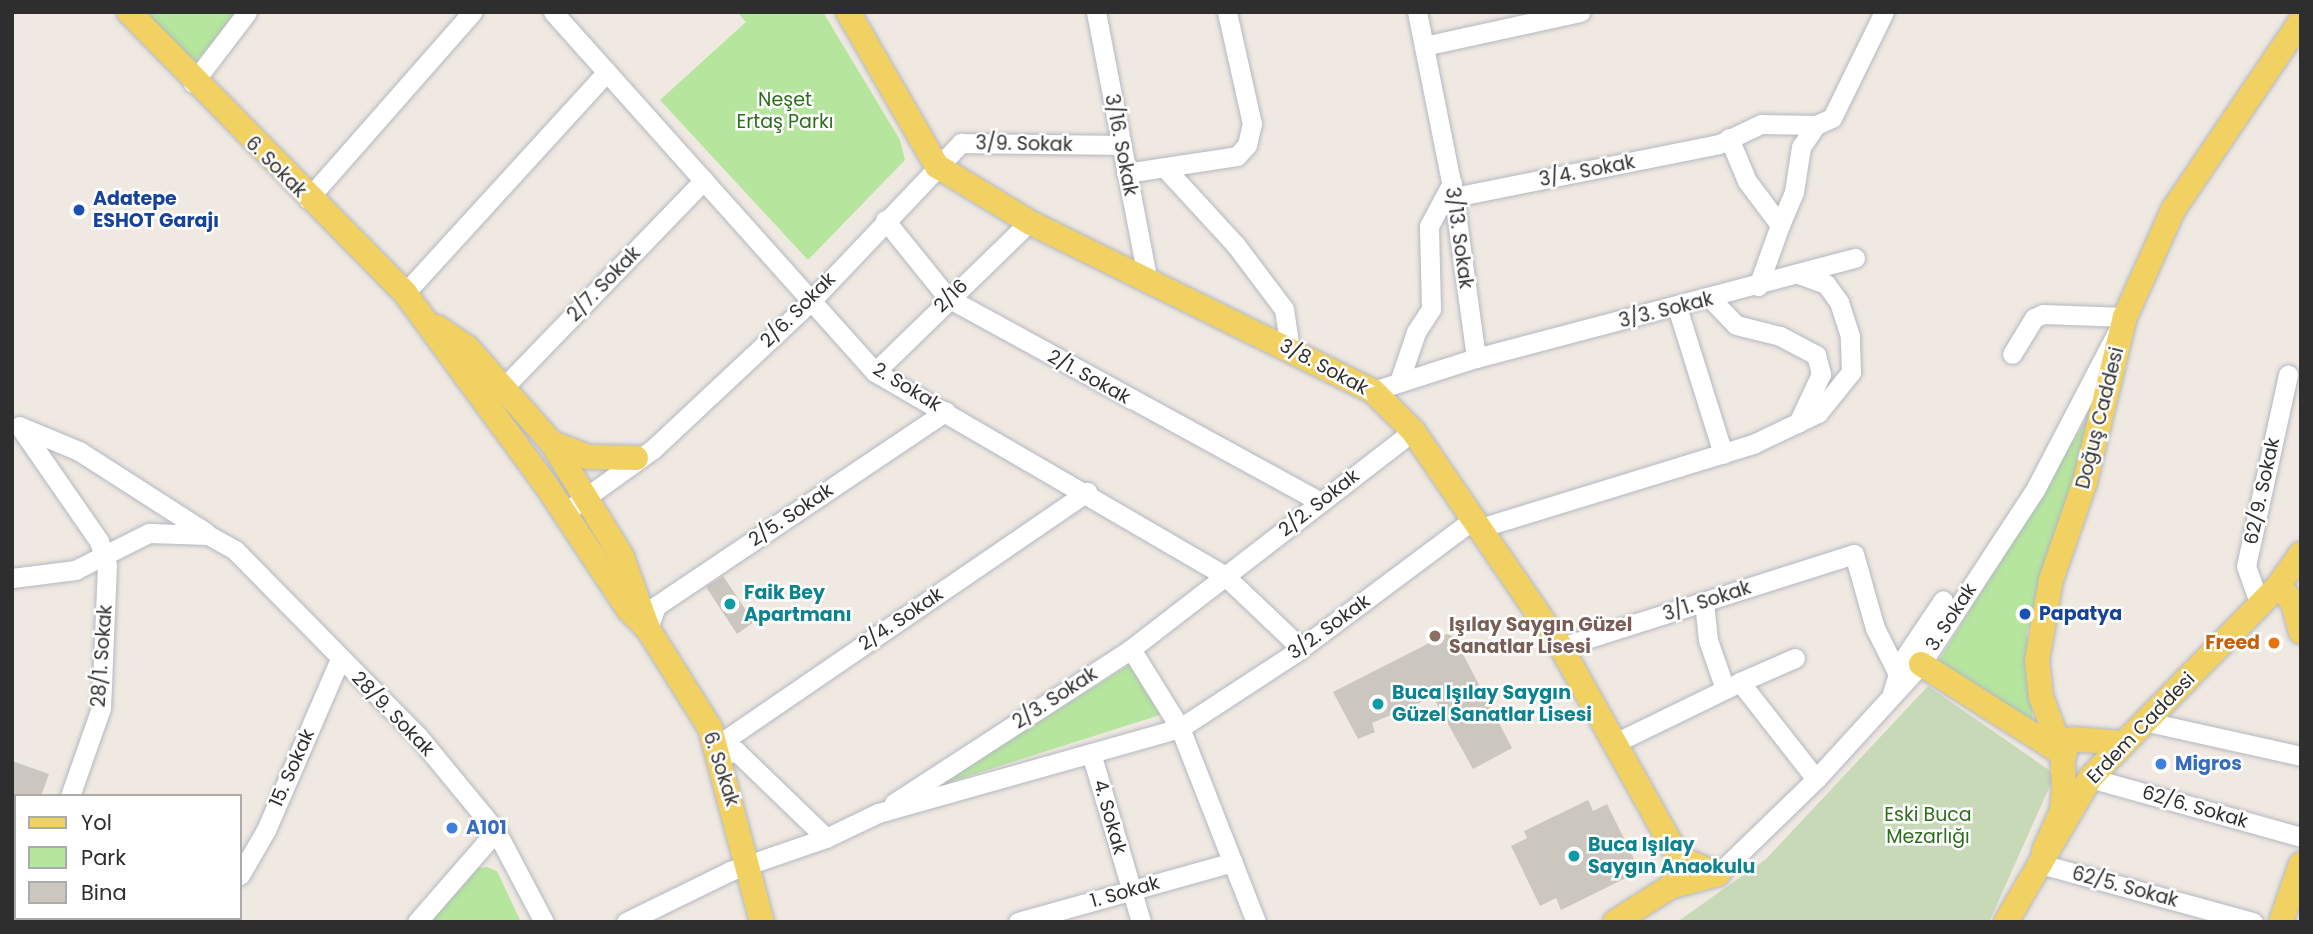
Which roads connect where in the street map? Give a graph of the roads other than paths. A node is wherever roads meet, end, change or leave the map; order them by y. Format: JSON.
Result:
{"nodes":[{"id":1,"x":129,"y":12,"type":"edge"},
{"id":2,"x":247,"y":12,"type":"edge"},
{"id":3,"x":472,"y":12,"type":"edge"},
{"id":4,"x":553,"y":12,"type":"edge"},
{"id":5,"x":848,"y":12,"type":"edge"},
{"id":6,"x":1096,"y":12,"type":"edge"},
{"id":7,"x":1227,"y":12,"type":"edge"},
{"id":8,"x":1417,"y":12,"type":"edge"},
{"id":9,"x":1580,"y":12,"type":"edge"},
{"id":10,"x":1884,"y":12,"type":"edge"},
{"id":11,"x":2301,"y":21,"type":"edge"},
{"id":12,"x":1424,"y":46,"type":"junction"},
{"id":13,"x":607,"y":72,"type":"junction"},
{"id":14,"x":192,"y":83,"type":"junction"},
{"id":15,"x":1816,"y":125,"type":"junction"},
{"id":16,"x":1724,"y":141,"type":"junction"},
{"id":17,"x":1121,"y":145,"type":"junction"},
{"id":18,"x":937,"y":166,"type":"junction"},
{"id":19,"x":1165,"y":167,"type":"junction"},
{"id":20,"x":1126,"y":173,"type":"junction"},
{"id":21,"x":704,"y":180,"type":"junction"},
{"id":22,"x":1453,"y":190,"type":"junction"},
{"id":23,"x":308,"y":199,"type":"junction"},
{"id":24,"x":885,"y":220,"type":"junction"},
{"id":25,"x":1029,"y":222,"type":"junction"},
{"id":26,"x":1780,"y":225,"type":"junction"},
{"id":27,"x":1855,"y":258,"type":"dead end"},
{"id":28,"x":1801,"y":275,"type":"junction"},
{"id":29,"x":1147,"y":276,"type":"junction"},
{"id":30,"x":1758,"y":286,"type":"junction"},
{"id":31,"x":405,"y":293,"type":"junction"},
{"id":32,"x":948,"y":298,"type":"junction"},
{"id":33,"x":1710,"y":298,"type":"junction"},
{"id":34,"x":811,"y":301,"type":"junction"},
{"id":35,"x":1676,"y":307,"type":"junction"},
{"id":36,"x":2125,"y":317,"type":"junction"},
{"id":37,"x":425,"y":318,"type":"junction"},
{"id":38,"x":1290,"y":349,"type":"junction"},
{"id":39,"x":2012,"y":354,"type":"dead end"},
{"id":40,"x":1476,"y":358,"type":"junction"},
{"id":41,"x":875,"y":372,"type":"junction"},
{"id":42,"x":2288,"y":375,"type":"dead end"},
{"id":43,"x":1399,"y":383,"type":"junction"},
{"id":44,"x":503,"y":388,"type":"junction"},
{"id":45,"x":1373,"y":391,"type":"junction"},
{"id":46,"x":946,"y":411,"type":"junction"},
{"id":47,"x":16,"y":424,"type":"edge"},
{"id":48,"x":1794,"y":428,"type":"junction"},
{"id":49,"x":1413,"y":430,"type":"junction"},
{"id":50,"x":552,"y":443,"type":"junction"},
{"id":51,"x":644,"y":453,"type":"junction"},
{"id":52,"x":1723,"y":454,"type":"junction"},
{"id":53,"x":1087,"y":492,"type":"junction"},
{"id":54,"x":590,"y":501,"type":"junction"},
{"id":55,"x":1321,"y":502,"type":"junction"},
{"id":56,"x":569,"y":519,"type":"junction"},
{"id":57,"x":1477,"y":524,"type":"junction"},
{"id":58,"x":208,"y":535,"type":"junction"},
{"id":59,"x":103,"y":553,"type":"junction"},
{"id":60,"x":2301,"y":554,"type":"edge"},
{"id":61,"x":1225,"y":576,"type":"junction"},
{"id":62,"x":12,"y":578,"type":"edge"},
{"id":63,"x":2279,"y":585,"type":"junction"},
{"id":64,"x":1943,"y":600,"type":"dead end"},
{"id":65,"x":1704,"y":602,"type":"junction"},
{"id":66,"x":2260,"y":605,"type":"junction"},
{"id":67,"x":648,"y":629,"type":"junction"},
{"id":68,"x":2301,"y":632,"type":"edge"},
{"id":69,"x":1301,"y":648,"type":"junction"},
{"id":70,"x":1561,"y":648,"type":"junction"},
{"id":71,"x":1131,"y":649,"type":"junction"},
{"id":72,"x":1795,"y":658,"type":"dead end"},
{"id":73,"x":340,"y":659,"type":"junction"},
{"id":74,"x":1921,"y":664,"type":"junction"},
{"id":75,"x":1896,"y":670,"type":"junction"},
{"id":76,"x":1732,"y":685,"type":"junction"},
{"id":77,"x":1892,"y":696,"type":"junction"},
{"id":78,"x":2148,"y":722,"type":"junction"},
{"id":79,"x":1180,"y":728,"type":"junction"},
{"id":80,"x":1617,"y":742,"type":"junction"},
{"id":81,"x":2122,"y":743,"type":"junction"},
{"id":82,"x":718,"y":751,"type":"junction"},
{"id":83,"x":2062,"y":752,"type":"junction"},
{"id":84,"x":1091,"y":753,"type":"junction"},
{"id":85,"x":2301,"y":756,"type":"edge"},
{"id":86,"x":2090,"y":778,"type":"junction"},
{"id":87,"x":1816,"y":779,"type":"junction"},
{"id":88,"x":71,"y":794,"type":"edge"},
{"id":89,"x":878,"y":813,"type":"junction"},
{"id":90,"x":496,"y":831,"type":"junction"},
{"id":91,"x":2301,"y":837,"type":"edge"},
{"id":92,"x":826,"y":838,"type":"junction"},
{"id":93,"x":2041,"y":857,"type":"junction"},
{"id":94,"x":1233,"y":862,"type":"junction"},
{"id":95,"x":2301,"y":864,"type":"edge"},
{"id":96,"x":746,"y":866,"type":"junction"},
{"id":97,"x":242,"y":872,"type":"edge"},
{"id":98,"x":1718,"y":874,"type":"junction"},
{"id":99,"x":1132,"y":890,"type":"junction"},
{"id":100,"x":2289,"y":918,"type":"edge"},
{"id":101,"x":417,"y":922,"type":"edge"},
{"id":102,"x":544,"y":922,"type":"edge"},
{"id":103,"x":626,"y":922,"type":"edge"},
{"id":104,"x":762,"y":922,"type":"edge"},
{"id":105,"x":1018,"y":922,"type":"edge"},
{"id":106,"x":1141,"y":922,"type":"edge"},
{"id":107,"x":1256,"y":922,"type":"edge"},
{"id":108,"x":1615,"y":922,"type":"edge"},
{"id":109,"x":1643,"y":922,"type":"edge"},
{"id":110,"x":2006,"y":922,"type":"edge"},
{"id":111,"x":2253,"y":922,"type":"edge"}],
"edges":[{"from":1,"to":14,"type":"main road","name":"6. Sokak"},
{"from":2,"to":14,"type":"street"},
{"from":3,"to":23,"type":"street"},
{"from":4,"to":13,"type":"street","name":"2. Sokak"},
{"from":5,"to":18,"type":"main road","name":"3/8. Sokak"},
{"from":6,"to":17,"type":"street","name":"3/16. Sokak"},
{"from":7,"to":19,"type":"street"},
{"from":8,"to":12,"type":"street","name":"3/13. Sokak"},
{"from":9,"to":12,"type":"street"},
{"from":10,"to":15,"type":"street"},
{"from":11,"to":36,"type":"main road","name":"Doğuş Caddesi"},
{"from":12,"to":22,"type":"street","name":"3/13. Sokak"},
{"from":13,"to":21,"type":"street","name":"2. Sokak"},
{"from":13,"to":31,"type":"street"},
{"from":14,"to":23,"type":"main road","name":"6. Sokak"},
{"from":15,"to":16,"type":"street","name":"3/4. Sokak"},
{"from":15,"to":26,"type":"street"},
{"from":16,"to":22,"type":"street","name":"3/4. Sokak"},
{"from":16,"to":26,"type":"street"},
{"from":17,"to":18,"type":"street","name":"3/9. Sokak"},
{"from":17,"to":20,"type":"street","name":"3/16. Sokak"},
{"from":18,"to":24,"type":"street","name":"2/6. Sokak"},
{"from":18,"to":25,"type":"main road","name":"3/8. Sokak"},
{"from":19,"to":20,"type":"street"},
{"from":19,"to":38,"type":"street"},
{"from":20,"to":29,"type":"street","name":"3/16. Sokak"},
{"from":21,"to":34,"type":"street","name":"2. Sokak"},
{"from":21,"to":44,"type":"street","name":"2/7. Sokak"},
{"from":22,"to":40,"type":"street","name":"3/13. Sokak"},
{"from":22,"to":43,"type":"street"},
{"from":23,"to":31,"type":"main road","name":"6. Sokak"},
{"from":24,"to":32,"type":"street","name":"2/1. Sokak"},
{"from":24,"to":34,"type":"street","name":"2/6. Sokak"},
{"from":25,"to":29,"type":"main road","name":"3/8. Sokak"},
{"from":25,"to":32,"type":"street","name":"2/16"},
{"from":26,"to":30,"type":"street"},
{"from":27,"to":28,"type":"street","name":"3/3. Sokak"},
{"from":28,"to":30,"type":"street","name":"3/3. Sokak"},
{"from":28,"to":48,"type":"street","name":"3/2. Sokak"},
{"from":29,"to":38,"type":"main road","name":"3/8. Sokak"},
{"from":30,"to":33,"type":"street","name":"3/3. Sokak"},
{"from":31,"to":37,"type":"main road","name":"6. Sokak"},
{"from":32,"to":41,"type":"street","name":"2/16"},
{"from":32,"to":55,"type":"street","name":"2/1. Sokak"},
{"from":33,"to":35,"type":"street","name":"3/3. Sokak"},
{"from":33,"to":48,"type":"street"},
{"from":34,"to":41,"type":"street","name":"2. Sokak"},
{"from":34,"to":51,"type":"street","name":"2/6. Sokak"},
{"from":35,"to":40,"type":"street","name":"3/3. Sokak"},
{"from":35,"to":52,"type":"street"},
{"from":36,"to":39,"type":"street"},
{"from":36,"to":74,"type":"street","name":"3. Sokak"},
{"from":36,"to":83,"type":"main road","name":"Doğuş Caddesi"},
{"from":37,"to":44,"type":"main road","name":"6. Sokak"},
{"from":37,"to":56,"type":"main road","name":"6. Sokak"},
{"from":38,"to":45,"type":"main road","name":"3/8. Sokak"},
{"from":40,"to":43,"type":"street"},
{"from":41,"to":46,"type":"street","name":"2. Sokak"},
{"from":42,"to":66,"type":"street","name":"62/9. Sokak"},
{"from":43,"to":45,"type":"street"},
{"from":44,"to":50,"type":"main road","name":"6. Sokak"},
{"from":45,"to":49,"type":"main road","name":"3/8. Sokak"},
{"from":46,"to":53,"type":"street","name":"2. Sokak"},
{"from":46,"to":67,"type":"street","name":"2/5. Sokak"},
{"from":47,"to":58,"type":"street","name":"28/9. Sokak"},
{"from":47,"to":59,"type":"street","name":"28/9. Sokak"},
{"from":48,"to":52,"type":"street","name":"3/2. Sokak"},
{"from":49,"to":55,"type":"street","name":"2/2. Sokak"},
{"from":49,"to":57,"type":"main road","name":"3/8. Sokak"},
{"from":50,"to":51,"type":"main road"},
{"from":50,"to":54,"type":"main road","name":"6. Sokak"},
{"from":51,"to":54,"type":"street","name":"2/6. Sokak"},
{"from":52,"to":57,"type":"street","name":"3/2. Sokak"},
{"from":53,"to":61,"type":"street","name":"2. Sokak"},
{"from":53,"to":82,"type":"street","name":"2/4. Sokak"},
{"from":54,"to":56,"type":"street","name":"2/6. Sokak"},
{"from":54,"to":67,"type":"main road","name":"6. Sokak"},
{"from":55,"to":61,"type":"street","name":"2/2. Sokak"},
{"from":56,"to":67,"type":"main road","name":"6. Sokak"},
{"from":57,"to":69,"type":"street","name":"3/2. Sokak"},
{"from":57,"to":70,"type":"main road","name":"3/8. Sokak"},
{"from":58,"to":59,"type":"street","name":"28/9. Sokak"},
{"from":58,"to":73,"type":"street","name":"28/9. Sokak"},
{"from":59,"to":62,"type":"street","name":"28/9. Sokak"},
{"from":59,"to":88,"type":"street","name":"28/1. Sokak"},
{"from":60,"to":63,"type":"main road","name":"Erdem Caddesi"},
{"from":61,"to":69,"type":"street","name":"2. Sokak"},
{"from":61,"to":71,"type":"street","name":"2/3. Sokak"},
{"from":63,"to":66,"type":"main road","name":"Erdem Caddesi"},
{"from":63,"to":68,"type":"main road"},
{"from":64,"to":75,"type":"street"},
{"from":65,"to":70,"type":"street","name":"3/1. Sokak"},
{"from":65,"to":75,"type":"street","name":"3/1. Sokak"},
{"from":65,"to":76,"type":"street"},
{"from":66,"to":78,"type":"main road","name":"Erdem Caddesi"},
{"from":67,"to":82,"type":"main road","name":"6. Sokak"},
{"from":69,"to":79,"type":"street","name":"3/2. Sokak"},
{"from":70,"to":80,"type":"main road","name":"3/8. Sokak"},
{"from":71,"to":79,"type":"street"},
{"from":71,"to":89,"type":"street","name":"2/3. Sokak"},
{"from":72,"to":76,"type":"street"},
{"from":73,"to":90,"type":"street","name":"28/9. Sokak"},
{"from":73,"to":97,"type":"street","name":"15. Sokak"},
{"from":74,"to":77,"type":"street","name":"3. Sokak"},
{"from":74,"to":83,"type":"main road"},
{"from":75,"to":77,"type":"street"},
{"from":76,"to":80,"type":"street"},
{"from":76,"to":87,"type":"street"},
{"from":77,"to":87,"type":"street","name":"3. Sokak"},
{"from":78,"to":81,"type":"main road","name":"Erdem Caddesi"},
{"from":78,"to":85,"type":"street"},
{"from":79,"to":84,"type":"street","name":"2/3. Sokak"},
{"from":79,"to":94,"type":"street"},
{"from":80,"to":98,"type":"main road","name":"3/8. Sokak"},
{"from":81,"to":83,"type":"main road"},
{"from":81,"to":86,"type":"main road","name":"Erdem Caddesi"},
{"from":82,"to":92,"type":"street"},
{"from":82,"to":96,"type":"main road","name":"6. Sokak"},
{"from":83,"to":86,"type":"main road"},
{"from":83,"to":93,"type":"main road","name":"Doğuş Caddesi"},
{"from":84,"to":89,"type":"street","name":"2/3. Sokak"},
{"from":84,"to":99,"type":"street","name":"4. Sokak"},
{"from":86,"to":91,"type":"street","name":"62/6. Sokak"},
{"from":86,"to":93,"type":"main road","name":"Erdem Caddesi"},
{"from":87,"to":98,"type":"street","name":"3. Sokak"},
{"from":89,"to":92,"type":"street","name":"2/3. Sokak"},
{"from":90,"to":101,"type":"street"},
{"from":90,"to":102,"type":"street","name":"28/9. Sokak"},
{"from":92,"to":96,"type":"street","name":"2/3. Sokak"},
{"from":93,"to":110,"type":"main road","name":"Erdem Caddesi"},
{"from":93,"to":111,"type":"street","name":"62/5. Sokak"},
{"from":94,"to":99,"type":"street","name":"1. Sokak"},
{"from":94,"to":107,"type":"street"},
{"from":95,"to":100,"type":"main road"},
{"from":96,"to":103,"type":"street","name":"2/3. Sokak"},
{"from":96,"to":104,"type":"main road","name":"6. Sokak"},
{"from":98,"to":108,"type":"main road","name":"3. Sokak"},
{"from":98,"to":109,"type":"main road","name":"3. Sokak"},
{"from":99,"to":105,"type":"street","name":"1. Sokak"},
{"from":99,"to":106,"type":"street","name":"4. Sokak"}]}
